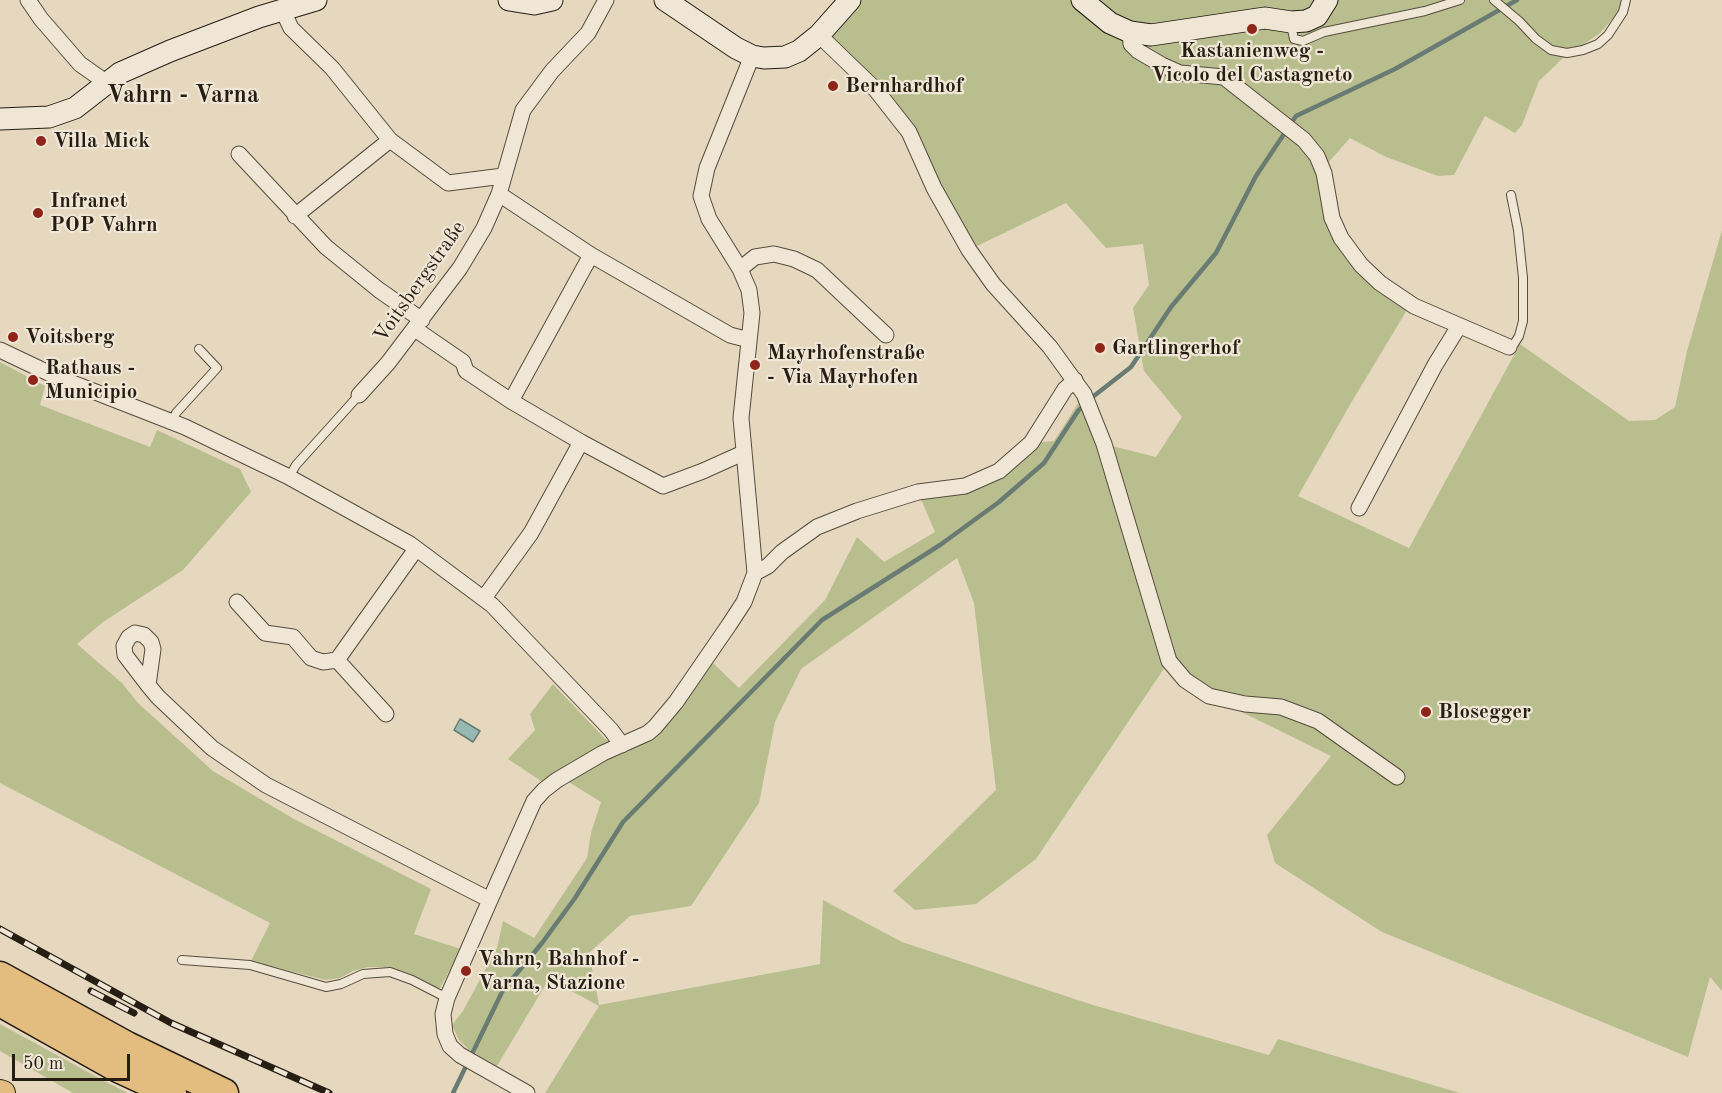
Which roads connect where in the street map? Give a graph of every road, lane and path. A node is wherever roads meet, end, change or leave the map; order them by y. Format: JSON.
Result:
{"nodes":[{"id":1,"x":28,"y":0,"type":"edge"},
{"id":2,"x":316,"y":0,"type":"edge"},
{"id":3,"x":509,"y":0,"type":"edge"},
{"id":4,"x":552,"y":0,"type":"edge"},
{"id":5,"x":606,"y":0,"type":"edge"},
{"id":6,"x":665,"y":0,"type":"edge"},
{"id":7,"x":850,"y":0,"type":"edge"},
{"id":8,"x":1082,"y":0,"type":"edge"},
{"id":9,"x":1327,"y":0,"type":"edge"},
{"id":10,"x":1460,"y":0,"type":"edge"},
{"id":11,"x":1494,"y":0,"type":"edge"},
{"id":12,"x":1626,"y":0,"type":"edge"},
{"id":13,"x":282,"y":9,"type":"junction"},
{"id":14,"x":1291,"y":22,"type":"junction"},
{"id":15,"x":1130,"y":32,"type":"junction"},
{"id":16,"x":819,"y":35,"type":"junction"},
{"id":17,"x":752,"y":56,"type":"junction"},
{"id":18,"x":107,"y":83,"type":"junction"},
{"id":19,"x":0,"y":119,"type":"edge"},
{"id":20,"x":390,"y":140,"type":"junction"},
{"id":21,"x":239,"y":154,"type":"dead end"},
{"id":22,"x":503,"y":176,"type":"junction"},
{"id":23,"x":499,"y":195,"type":"junction"},
{"id":24,"x":1511,"y":195,"type":"dead end"},
{"id":25,"x":295,"y":216,"type":"junction"},
{"id":26,"x":591,"y":255,"type":"junction"},
{"id":27,"x":740,"y":269,"type":"junction"},
{"id":28,"x":418,"y":325,"type":"junction"},
{"id":29,"x":1459,"y":326,"type":"junction"},
{"id":30,"x":886,"y":335,"type":"dead end"},
{"id":31,"x":749,"y":340,"type":"junction"},
{"id":32,"x":1509,"y":347,"type":"joint"},
{"id":33,"x":199,"y":349,"type":"dead end"},
{"id":34,"x":0,"y":350,"type":"edge"},
{"id":35,"x":1075,"y":380,"type":"junction"},
{"id":36,"x":358,"y":395,"type":"joint"},
{"id":37,"x":511,"y":401,"type":"junction"},
{"id":38,"x":172,"y":422,"type":"junction"},
{"id":39,"x":581,"y":442,"type":"junction"},
{"id":40,"x":743,"y":453,"type":"junction"},
{"id":41,"x":289,"y":477,"type":"junction"},
{"id":42,"x":1359,"y":508,"type":"dead end"},
{"id":43,"x":416,"y":549,"type":"junction"},
{"id":44,"x":755,"y":573,"type":"junction"},
{"id":45,"x":484,"y":598,"type":"junction"},
{"id":46,"x":237,"y":602,"type":"dead end"},
{"id":47,"x":337,"y":660,"type":"junction"},
{"id":48,"x":148,"y":685,"type":"dead end"},
{"id":49,"x":386,"y":714,"type":"dead end"},
{"id":50,"x":622,"y":745,"type":"junction"},
{"id":51,"x":1397,"y":777,"type":"dead end"},
{"id":52,"x":489,"y":900,"type":"junction"},
{"id":53,"x":182,"y":960,"type":"dead end"},
{"id":54,"x":0,"y":975,"type":"edge"},
{"id":55,"x":447,"y":998,"type":"junction"},
{"id":56,"x":0,"y":1002,"type":"edge"},
{"id":57,"x":172,"y":1093,"type":"edge"},
{"id":58,"x":224,"y":1093,"type":"edge"},
{"id":59,"x":527,"y":1093,"type":"edge"}],
"edges":[{"from":1,"to":18,"type":"street"},
{"from":2,"to":13,"type":"street"},
{"from":3,"to":4,"type":"street"},
{"from":5,"to":22,"type":"street","name":"Voitsbergstraße"},
{"from":6,"to":17,"type":"street"},
{"from":7,"to":16,"type":"street"},
{"from":8,"to":15,"type":"street"},
{"from":9,"to":14,"type":"street"},
{"from":10,"to":14,"type":"lane"},
{"from":11,"to":12,"type":"lane"},
{"from":13,"to":18,"type":"street"},
{"from":13,"to":20,"type":"street"},
{"from":14,"to":15,"type":"street"},
{"from":15,"to":29,"type":"street"},
{"from":16,"to":17,"type":"street"},
{"from":16,"to":35,"type":"street"},
{"from":17,"to":27,"type":"street"},
{"from":18,"to":19,"type":"street"},
{"from":20,"to":22,"type":"street"},
{"from":20,"to":25,"type":"street"},
{"from":21,"to":25,"type":"street"},
{"from":22,"to":23,"type":"street","name":"Voitsbergstraße"},
{"from":23,"to":26,"type":"street"},
{"from":23,"to":28,"type":"street","name":"Voitsbergstraße"},
{"from":24,"to":32,"type":"lane"},
{"from":25,"to":28,"type":"street"},
{"from":26,"to":31,"type":"street"},
{"from":26,"to":37,"type":"street"},
{"from":27,"to":30,"type":"street"},
{"from":27,"to":31,"type":"street"},
{"from":28,"to":36,"type":"street","name":"Voitsbergstraße"},
{"from":28,"to":37,"type":"street"},
{"from":29,"to":32,"type":"street"},
{"from":29,"to":42,"type":"street"},
{"from":31,"to":40,"type":"street"},
{"from":33,"to":38,"type":"lane"},
{"from":34,"to":38,"type":"street"},
{"from":35,"to":44,"type":"street"},
{"from":35,"to":51,"type":"street"},
{"from":36,"to":41,"type":"lane","name":"Voitsbergstraße"},
{"from":37,"to":39,"type":"street"},
{"from":38,"to":41,"type":"street"},
{"from":39,"to":40,"type":"street"},
{"from":39,"to":45,"type":"street"},
{"from":40,"to":44,"type":"street"},
{"from":41,"to":43,"type":"street"},
{"from":43,"to":45,"type":"street"},
{"from":43,"to":47,"type":"street"},
{"from":44,"to":50,"type":"street"},
{"from":45,"to":50,"type":"street"},
{"from":46,"to":47,"type":"street"},
{"from":47,"to":49,"type":"street"},
{"from":48,"to":52,"type":"street"},
{"from":50,"to":52,"type":"street"},
{"from":52,"to":55,"type":"street"},
{"from":53,"to":55,"type":"lane"},
{"from":54,"to":58,"type":"highway"},
{"from":55,"to":59,"type":"street"},
{"from":56,"to":57,"type":"highway"}]}
